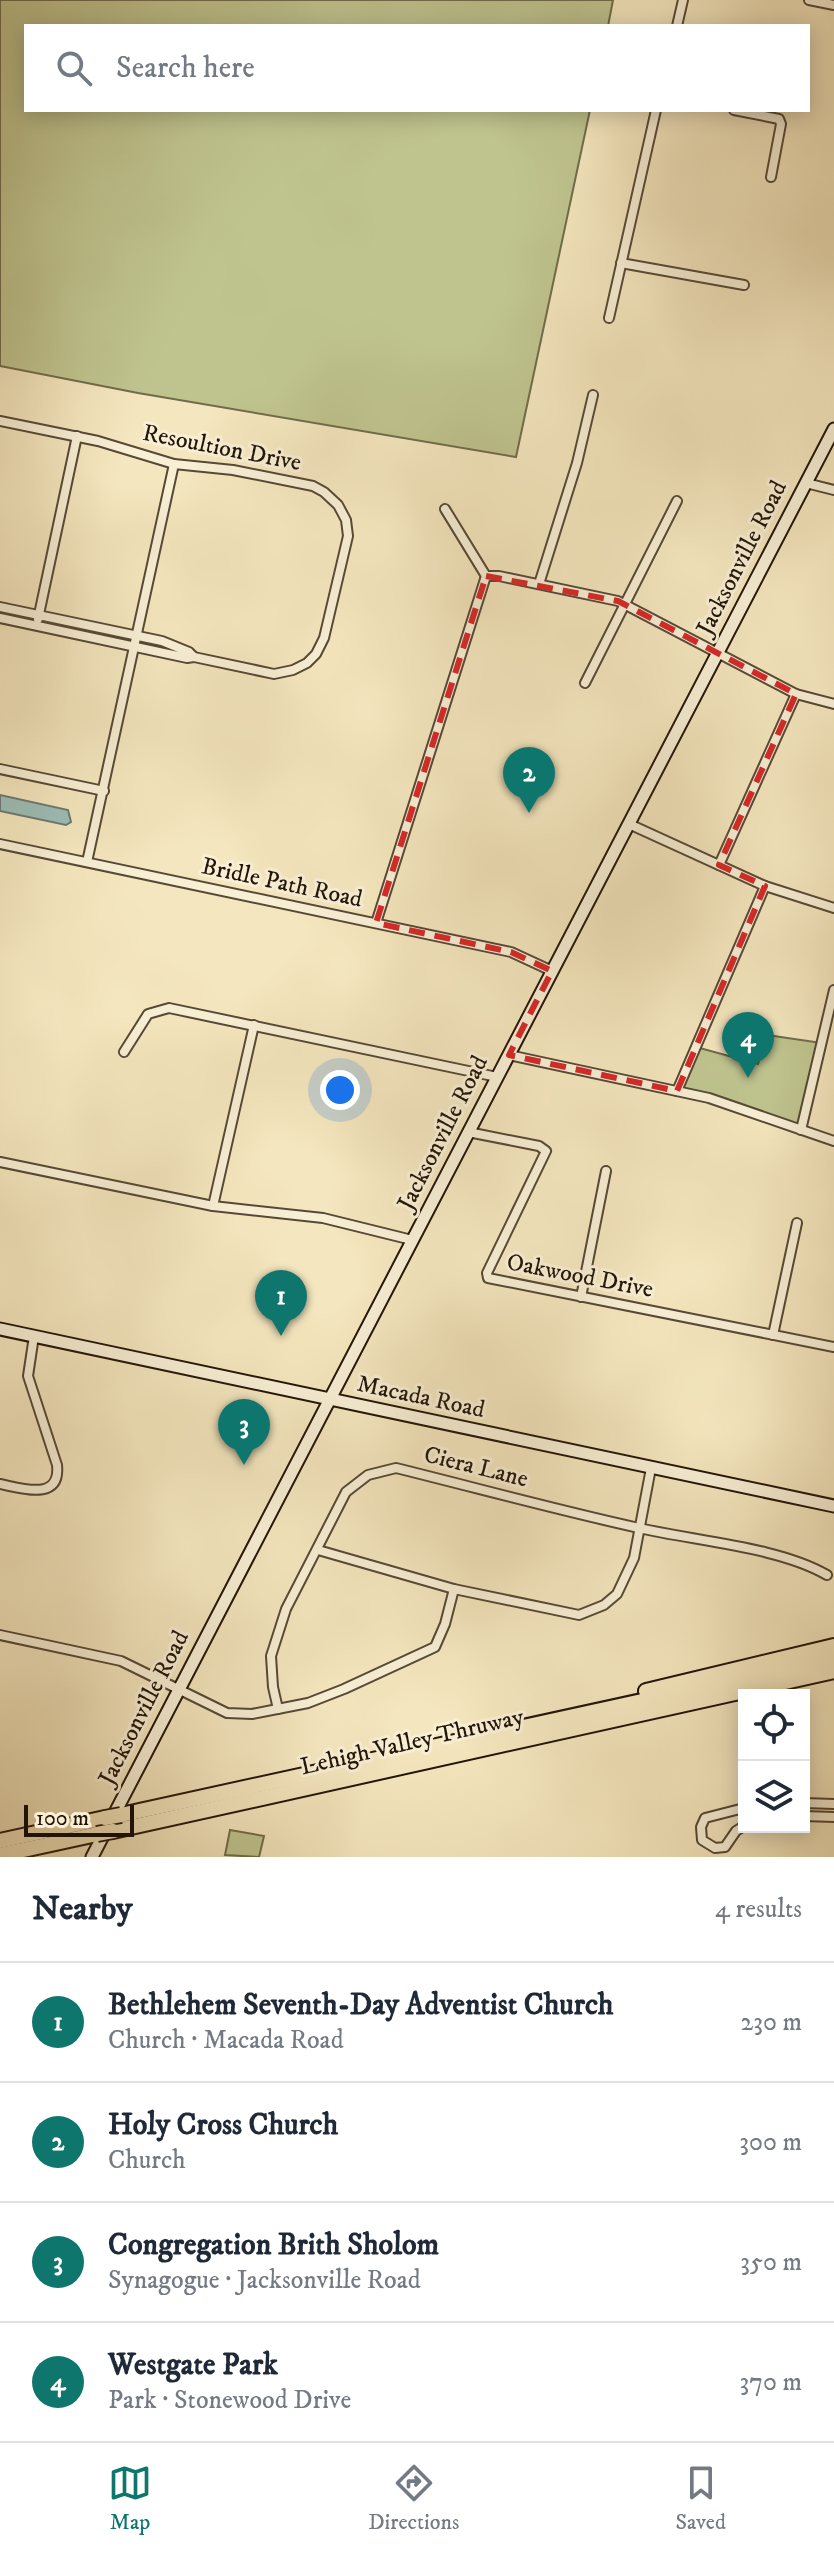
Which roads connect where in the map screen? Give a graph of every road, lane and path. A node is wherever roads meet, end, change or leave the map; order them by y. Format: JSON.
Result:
{"nodes":[{"id":1,"x":683,"y":0,"type":"edge"},
{"id":2,"x":809,"y":0,"type":"edge"},
{"id":3,"x":834,"y":5,"type":"edge"},
{"id":4,"x":677,"y":24,"type":"edge"},
{"id":5,"x":656,"y":112,"type":"edge"},
{"id":6,"x":744,"y":112,"type":"edge"},
{"id":7,"x":771,"y":177,"type":"dead end"},
{"id":8,"x":621,"y":263,"type":"junction"},
{"id":9,"x":744,"y":285,"type":"dead end"},
{"id":10,"x":609,"y":318,"type":"dead end"},
{"id":11,"x":593,"y":395,"type":"dead end"},
{"id":12,"x":0,"y":421,"type":"edge"},
{"id":13,"x":834,"y":429,"type":"edge"},
{"id":14,"x":77,"y":436,"type":"junction"},
{"id":15,"x":174,"y":464,"type":"junction"},
{"id":16,"x":806,"y":483,"type":"junction"},
{"id":17,"x":834,"y":490,"type":"edge"},
{"id":18,"x":677,"y":501,"type":"dead end"},
{"id":19,"x":445,"y":509,"type":"dead end"},
{"id":20,"x":486,"y":576,"type":"junction"},
{"id":21,"x":539,"y":584,"type":"junction"},
{"id":22,"x":624,"y":603,"type":"junction"},
{"id":23,"x":0,"y":607,"type":"edge"},
{"id":24,"x":38,"y":615,"type":"junction"},
{"id":25,"x":0,"y":618,"type":"edge"},
{"id":26,"x":36,"y":626,"type":"junction"},
{"id":27,"x":137,"y":636,"type":"junction"},
{"id":28,"x":135,"y":647,"type":"junction"},
{"id":29,"x":718,"y":652,"type":"junction"},
{"id":30,"x":194,"y":657,"type":"junction"},
{"id":31,"x":585,"y":683,"type":"dead end"},
{"id":32,"x":796,"y":694,"type":"junction"},
{"id":33,"x":834,"y":704,"type":"edge"},
{"id":34,"x":0,"y":769,"type":"edge"},
{"id":35,"x":104,"y":791,"type":"junction"},
{"id":36,"x":629,"y":824,"type":"junction"},
{"id":37,"x":0,"y":844,"type":"edge"},
{"id":38,"x":87,"y":862,"type":"junction"},
{"id":39,"x":719,"y":865,"type":"junction"},
{"id":40,"x":765,"y":886,"type":"junction"},
{"id":41,"x":834,"y":908,"type":"edge"},
{"id":42,"x":376,"y":923,"type":"junction"},
{"id":43,"x":552,"y":971,"type":"junction"},
{"id":44,"x":834,"y":990,"type":"edge"},
{"id":45,"x":254,"y":1025,"type":"junction"},
{"id":46,"x":830,"y":1031,"type":"edge"},
{"id":47,"x":124,"y":1052,"type":"dead end"},
{"id":48,"x":509,"y":1055,"type":"junction"},
{"id":49,"x":497,"y":1077,"type":"junction"},
{"id":50,"x":677,"y":1091,"type":"junction"},
{"id":51,"x":801,"y":1130,"type":"junction"},
{"id":52,"x":468,"y":1132,"type":"junction"},
{"id":53,"x":834,"y":1141,"type":"edge"},
{"id":54,"x":0,"y":1162,"type":"edge"},
{"id":55,"x":606,"y":1171,"type":"dead end"},
{"id":56,"x":213,"y":1206,"type":"junction"},
{"id":57,"x":797,"y":1223,"type":"dead end"},
{"id":58,"x":412,"y":1240,"type":"junction"},
{"id":59,"x":581,"y":1297,"type":"junction"},
{"id":60,"x":0,"y":1329,"type":"edge"},
{"id":61,"x":773,"y":1335,"type":"junction"},
{"id":62,"x":34,"y":1336,"type":"junction"},
{"id":63,"x":834,"y":1347,"type":"edge"},
{"id":64,"x":329,"y":1400,"type":"junction"},
{"id":65,"x":651,"y":1468,"type":"junction"},
{"id":66,"x":0,"y":1484,"type":"edge"},
{"id":67,"x":834,"y":1506,"type":"edge"},
{"id":68,"x":639,"y":1528,"type":"junction"},
{"id":69,"x":318,"y":1550,"type":"junction"},
{"id":70,"x":827,"y":1575,"type":"dead end"},
{"id":71,"x":454,"y":1589,"type":"junction"},
{"id":72,"x":0,"y":1635,"type":"edge"},
{"id":73,"x":834,"y":1646,"type":"edge"},
{"id":74,"x":834,"y":1659,"type":"edge"},
{"id":75,"x":834,"y":1671,"type":"edge"},
{"id":76,"x":179,"y":1690,"type":"junction"},
{"id":77,"x":278,"y":1709,"type":"junction"},
{"id":78,"x":449,"y":1744,"type":"junction"},
{"id":79,"x":810,"y":1803,"type":"edge"},
{"id":80,"x":834,"y":1804,"type":"edge"},
{"id":81,"x":738,"y":1810,"type":"edge"},
{"id":82,"x":810,"y":1816,"type":"edge"},
{"id":83,"x":834,"y":1817,"type":"edge"},
{"id":84,"x":109,"y":1824,"type":"junction"},
{"id":85,"x":738,"y":1830,"type":"edge"},
{"id":86,"x":0,"y":1841,"type":"edge"},
{"id":87,"x":0,"y":1855,"type":"edge"},
{"id":88,"x":92,"y":1857,"type":"edge"}],
"edges":[{"from":1,"to":4,"type":"street"},
{"from":2,"to":3,"type":"street"},
{"from":5,"to":8,"type":"street"},
{"from":6,"to":7,"type":"street"},
{"from":8,"to":9,"type":"street"},
{"from":8,"to":10,"type":"street"},
{"from":11,"to":21,"type":"street"},
{"from":12,"to":14,"type":"street","name":"Resoultion Drive"},
{"from":13,"to":16,"type":"street","name":"Jacksonville Road"},
{"from":14,"to":15,"type":"street","name":"Resoultion Drive"},
{"from":14,"to":24,"type":"street"},
{"from":15,"to":27,"type":"street"},
{"from":15,"to":30,"type":"street","name":"Resoultion Drive"},
{"from":16,"to":17,"type":"street"},
{"from":16,"to":29,"type":"street","name":"Jacksonville Road"},
{"from":18,"to":22,"type":"street"},
{"from":19,"to":20,"type":"street"},
{"from":20,"to":21,"type":"street"},
{"from":20,"to":42,"type":"street"},
{"from":21,"to":22,"type":"street"},
{"from":22,"to":29,"type":"street"},
{"from":22,"to":31,"type":"street"},
{"from":23,"to":24,"type":"street","name":"Resoultion Drive"},
{"from":24,"to":26,"type":"street"},
{"from":24,"to":27,"type":"street","name":"Resoultion Drive"},
{"from":25,"to":26,"type":"street","name":"Resoultion Drive"},
{"from":26,"to":28,"type":"street","name":"Resoultion Drive"},
{"from":27,"to":28,"type":"street"},
{"from":27,"to":30,"type":"street","name":"Resoultion Drive"},
{"from":28,"to":30,"type":"street","name":"Resoultion Drive"},
{"from":28,"to":35,"type":"street"},
{"from":29,"to":32,"type":"street"},
{"from":29,"to":36,"type":"street","name":"Jacksonville Road"},
{"from":32,"to":33,"type":"street"},
{"from":32,"to":39,"type":"street"},
{"from":34,"to":35,"type":"street"},
{"from":35,"to":38,"type":"street"},
{"from":36,"to":39,"type":"street"},
{"from":36,"to":43,"type":"street","name":"Jacksonville Road"},
{"from":37,"to":38,"type":"street","name":"Bridle Path Road"},
{"from":38,"to":42,"type":"street","name":"Bridle Path Road"},
{"from":39,"to":40,"type":"street"},
{"from":40,"to":41,"type":"street"},
{"from":40,"to":50,"type":"street"},
{"from":42,"to":43,"type":"street","name":"Bridle Path Road"},
{"from":43,"to":48,"type":"street","name":"Jacksonville Road"},
{"from":44,"to":46,"type":"street"},
{"from":45,"to":47,"type":"street"},
{"from":45,"to":49,"type":"street"},
{"from":45,"to":56,"type":"street"},
{"from":46,"to":51,"type":"street"},
{"from":48,"to":49,"type":"street","name":"Jacksonville Road"},
{"from":48,"to":50,"type":"street"},
{"from":49,"to":52,"type":"street","name":"Jacksonville Road"},
{"from":50,"to":51,"type":"street"},
{"from":51,"to":53,"type":"street"},
{"from":52,"to":58,"type":"street","name":"Jacksonville Road"},
{"from":52,"to":59,"type":"street","name":"Oakwood Drive"},
{"from":54,"to":56,"type":"street"},
{"from":55,"to":59,"type":"street"},
{"from":56,"to":58,"type":"street"},
{"from":57,"to":61,"type":"street"},
{"from":58,"to":64,"type":"street","name":"Jacksonville Road"},
{"from":59,"to":61,"type":"street","name":"Oakwood Drive"},
{"from":60,"to":62,"type":"street","name":"Macada Road"},
{"from":61,"to":63,"type":"street","name":"Oakwood Drive"},
{"from":62,"to":64,"type":"street","name":"Macada Road"},
{"from":62,"to":66,"type":"street"},
{"from":64,"to":65,"type":"street","name":"Macada Road"},
{"from":64,"to":76,"type":"street","name":"Jacksonville Road"},
{"from":65,"to":67,"type":"street","name":"Macada Road"},
{"from":65,"to":68,"type":"street"},
{"from":68,"to":69,"type":"street","name":"Ciera Lane"},
{"from":68,"to":70,"type":"street","name":"Ciera Lane"},
{"from":68,"to":71,"type":"street"},
{"from":69,"to":71,"type":"street"},
{"from":69,"to":77,"type":"street","name":"Ciera Lane"},
{"from":71,"to":77,"type":"street"},
{"from":72,"to":76,"type":"street"},
{"from":73,"to":78,"type":"highway"},
{"from":74,"to":78,"type":"highway","name":"Lehigh Valley Thruway"},
{"from":75,"to":84,"type":"highway","name":"Lehigh Valley Thruway"},
{"from":76,"to":77,"type":"street"},
{"from":76,"to":88,"type":"street","name":"Jacksonville Road"},
{"from":78,"to":84,"type":"highway","name":"Lehigh Valley Thruway","bridge":true},
{"from":79,"to":80,"type":"street"},
{"from":81,"to":85,"type":"street"},
{"from":82,"to":83,"type":"street"},
{"from":84,"to":86,"type":"highway","name":"Lehigh Valley Thruway"},
{"from":84,"to":87,"type":"highway","name":"Lehigh Valley Thruway","bridge":true}]}
